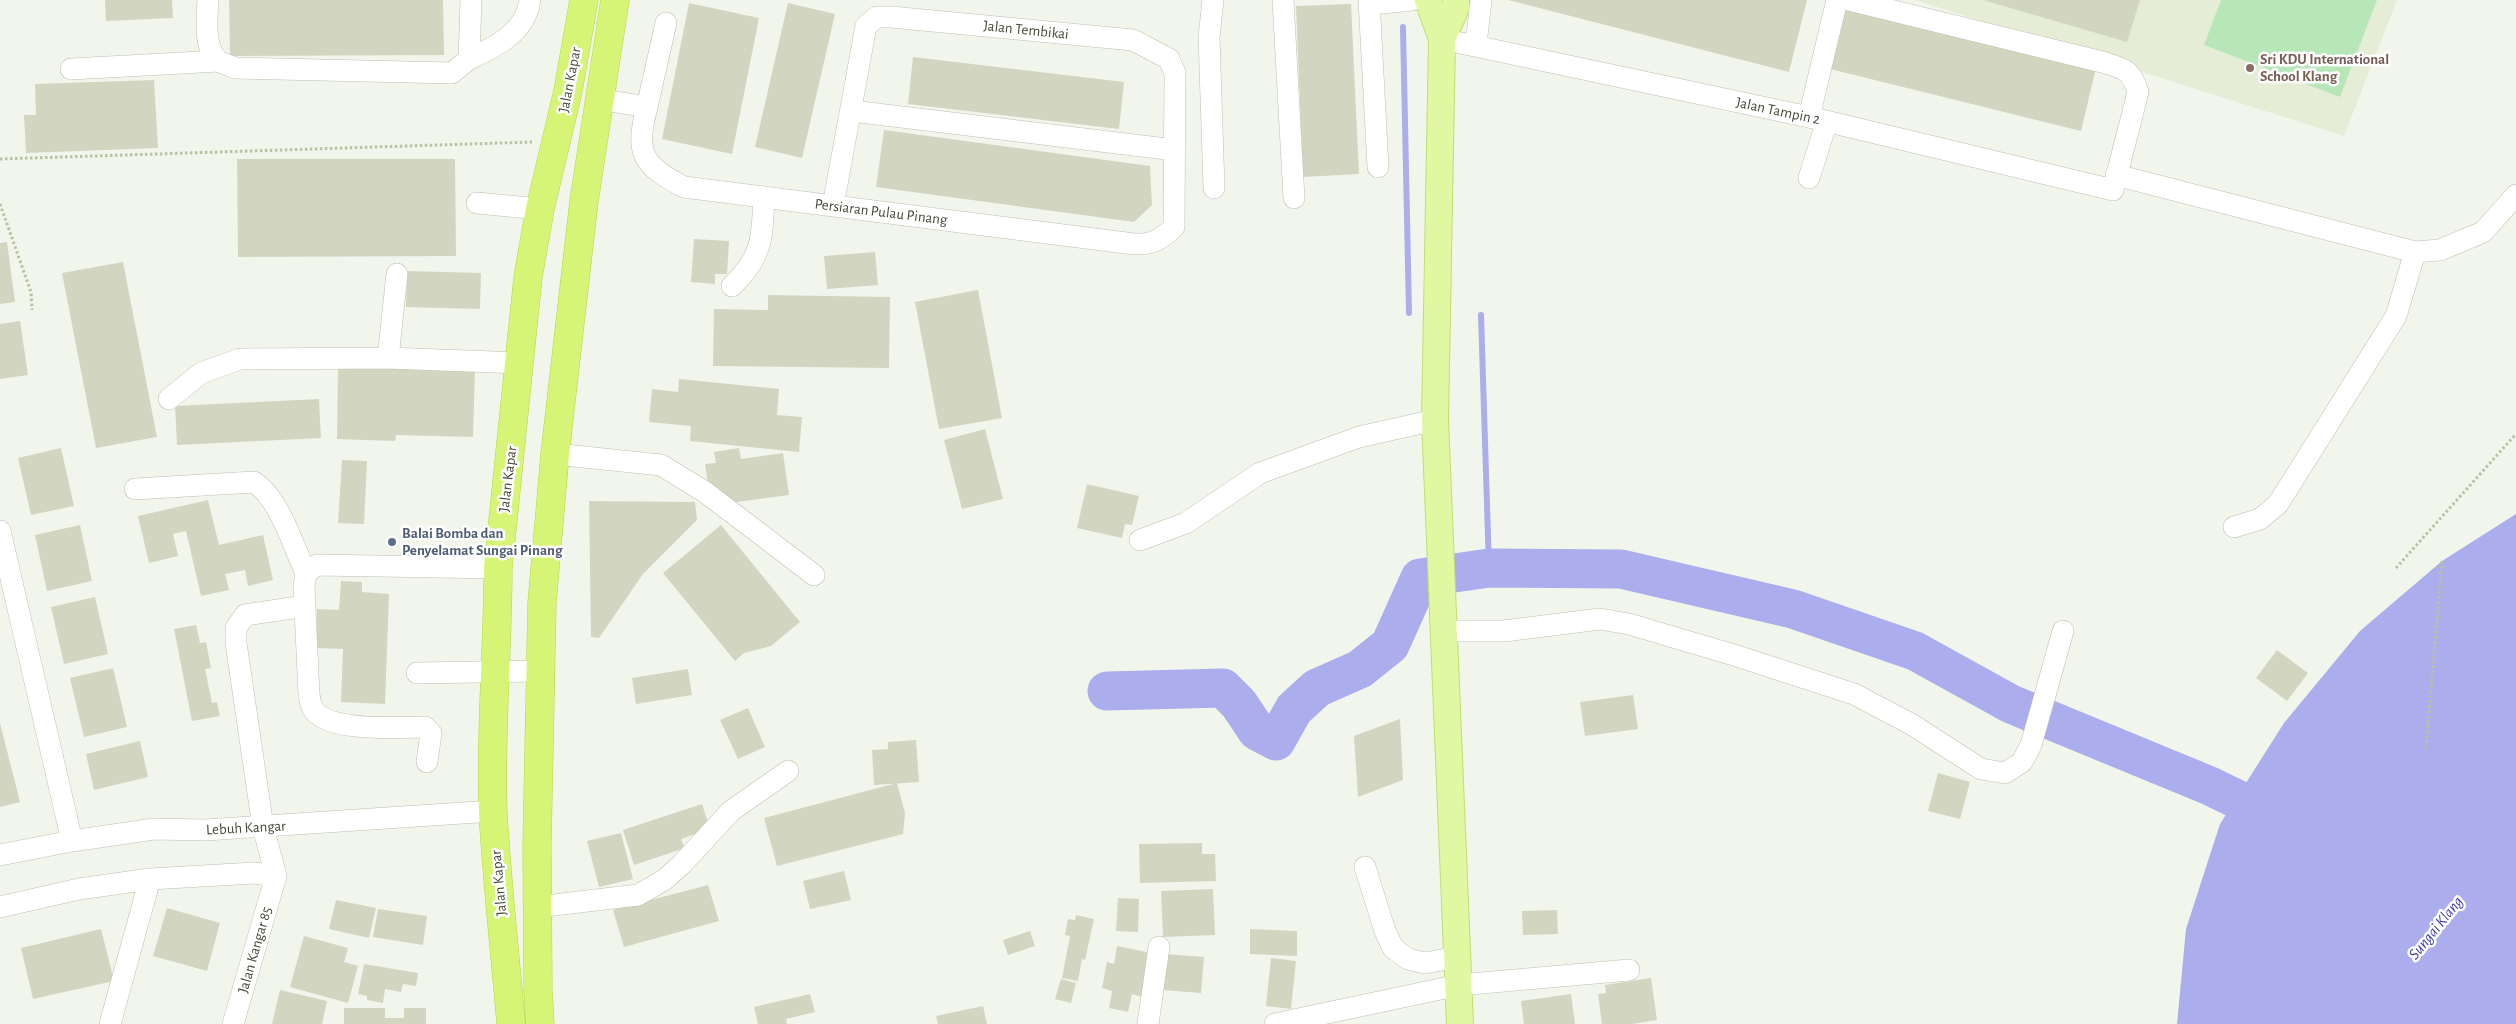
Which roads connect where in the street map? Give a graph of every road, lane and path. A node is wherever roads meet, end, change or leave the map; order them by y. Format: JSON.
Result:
{"nodes":[{"id":1,"x":208,"y":0,"type":"edge"},
{"id":2,"x":472,"y":0,"type":"edge"},
{"id":3,"x":530,"y":0,"type":"edge"},
{"id":4,"x":584,"y":0,"type":"edge"},
{"id":5,"x":614,"y":0,"type":"edge"},
{"id":6,"x":1213,"y":0,"type":"edge"},
{"id":7,"x":1282,"y":0,"type":"edge"},
{"id":8,"x":1369,"y":0,"type":"edge"},
{"id":9,"x":1373,"y":0,"type":"edge"},
{"id":10,"x":1412,"y":0,"type":"edge"},
{"id":11,"x":1428,"y":0,"type":"edge"},
{"id":12,"x":1456,"y":0,"type":"edge"},
{"id":13,"x":1481,"y":0,"type":"edge"},
{"id":14,"x":1837,"y":0,"type":"edge"},
{"id":15,"x":1849,"y":0,"type":"edge"},
{"id":16,"x":666,"y":23,"type":"dead end"},
{"id":17,"x":1442,"y":39,"type":"junction"},
{"id":18,"x":1476,"y":45,"type":"junction"},
{"id":19,"x":469,"y":59,"type":"junction"},
{"id":20,"x":218,"y":61,"type":"junction"},
{"id":21,"x":71,"y":70,"type":"dead end"},
{"id":22,"x":598,"y":99,"type":"junction"},
{"id":23,"x":647,"y":107,"type":"junction"},
{"id":24,"x":852,"y":111,"type":"junction"},
{"id":25,"x":1818,"y":119,"type":"junction"},
{"id":26,"x":558,"y":141,"type":"junction"},
{"id":27,"x":1175,"y":150,"type":"junction"},
{"id":28,"x":0,"y":159,"type":"edge"},
{"id":29,"x":1378,"y":167,"type":"dead end"},
{"id":30,"x":1809,"y":178,"type":"dead end"},
{"id":31,"x":2114,"y":182,"type":"junction"},
{"id":32,"x":1214,"y":188,"type":"dead end"},
{"id":33,"x":2516,"y":195,"type":"edge"},
{"id":34,"x":764,"y":197,"type":"junction"},
{"id":35,"x":1294,"y":198,"type":"dead end"},
{"id":36,"x":477,"y":203,"type":"dead end"},
{"id":37,"x":0,"y":204,"type":"edge"},
{"id":38,"x":833,"y":206,"type":"junction"},
{"id":39,"x":540,"y":209,"type":"junction"},
{"id":40,"x":2416,"y":252,"type":"junction"},
{"id":41,"x":397,"y":274,"type":"dead end"},
{"id":42,"x":732,"y":286,"type":"dead end"},
{"id":43,"x":32,"y":310,"type":"dead end"},
{"id":44,"x":388,"y":358,"type":"junction"},
{"id":45,"x":520,"y":363,"type":"junction"},
{"id":46,"x":169,"y":399,"type":"dead end"},
{"id":47,"x":1435,"y":420,"type":"junction"},
{"id":48,"x":2516,"y":434,"type":"edge"},
{"id":49,"x":555,"y":454,"type":"junction"},
{"id":50,"x":135,"y":489,"type":"dead end"},
{"id":51,"x":2234,"y":528,"type":"dead end"},
{"id":52,"x":0,"y":531,"type":"edge"},
{"id":53,"x":1140,"y":540,"type":"dead end"},
{"id":54,"x":2442,"y":561,"type":"dead end"},
{"id":55,"x":498,"y":568,"type":"junction"},
{"id":56,"x":2396,"y":568,"type":"dead end"},
{"id":57,"x":306,"y":573,"type":"junction"},
{"id":58,"x":814,"y":575,"type":"dead end"},
{"id":59,"x":305,"y":606,"type":"junction"},
{"id":60,"x":1444,"y":619,"type":"junction"},
{"id":61,"x":2063,"y":630,"type":"dead end"},
{"id":62,"x":493,"y":670,"type":"junction"},
{"id":63,"x":539,"y":671,"type":"junction"},
{"id":64,"x":416,"y":674,"type":"dead end"},
{"id":65,"x":2426,"y":748,"type":"dead end"},
{"id":66,"x":427,"y":762,"type":"dead end"},
{"id":67,"x":788,"y":771,"type":"dead end"},
{"id":68,"x":493,"y":811,"type":"junction"},
{"id":69,"x":263,"y":827,"type":"junction"},
{"id":70,"x":72,"y":840,"type":"junction"},
{"id":71,"x":0,"y":855,"type":"edge"},
{"id":72,"x":1365,"y":867,"type":"dead end"},
{"id":73,"x":276,"y":876,"type":"junction"},
{"id":74,"x":150,"y":879,"type":"junction"},
{"id":75,"x":0,"y":907,"type":"edge"},
{"id":76,"x":537,"y":908,"type":"junction"},
{"id":77,"x":1159,"y":948,"type":"dead end"},
{"id":78,"x":1458,"y":957,"type":"junction"},
{"id":79,"x":1629,"y":970,"type":"dead end"},
{"id":80,"x":1459,"y":985,"type":"junction"},
{"id":81,"x":110,"y":1024,"type":"edge"},
{"id":82,"x":233,"y":1024,"type":"edge"},
{"id":83,"x":511,"y":1024,"type":"edge"},
{"id":84,"x":540,"y":1024,"type":"edge"},
{"id":85,"x":1148,"y":1024,"type":"edge"},
{"id":86,"x":1275,"y":1024,"type":"edge"},
{"id":87,"x":1460,"y":1024,"type":"edge"}],
"edges":[{"from":1,"to":20,"type":"street"},
{"from":2,"to":19,"type":"street"},
{"from":3,"to":19,"type":"street"},
{"from":4,"to":26,"type":"highway","name":"Jalan Kapar"},
{"from":5,"to":22,"type":"highway","name":"Jalan Kapar"},
{"from":6,"to":32,"type":"street"},
{"from":7,"to":35,"type":"street"},
{"from":8,"to":29,"type":"street"},
{"from":9,"to":10,"type":"street"},
{"from":11,"to":17,"type":"main road"},
{"from":12,"to":17,"type":"main road"},
{"from":13,"to":18,"type":"street"},
{"from":14,"to":25,"type":"street"},
{"from":15,"to":31,"type":"street"},
{"from":16,"to":23,"type":"street","name":"Persiaran Pulau Pinang"},
{"from":17,"to":18,"type":"street","name":"Jalan Tampin 2"},
{"from":17,"to":47,"type":"main road"},
{"from":18,"to":25,"type":"street","name":"Jalan Tampin 2"},
{"from":19,"to":20,"type":"street"},
{"from":20,"to":21,"type":"street"},
{"from":22,"to":23,"type":"street"},
{"from":22,"to":49,"type":"highway","name":"Jalan Kapar"},
{"from":23,"to":34,"type":"street","name":"Persiaran Pulau Pinang"},
{"from":24,"to":27,"type":"street"},
{"from":24,"to":27,"type":"street","name":"Jalan Tembikai"},
{"from":24,"to":38,"type":"street"},
{"from":25,"to":30,"type":"street"},
{"from":25,"to":31,"type":"street","name":"Jalan Tampin 2"},
{"from":26,"to":28,"type":"path"},
{"from":26,"to":39,"type":"highway","name":"Jalan Kapar"},
{"from":27,"to":38,"type":"street","name":"Persiaran Pulau Pinang"},
{"from":31,"to":40,"type":"street","name":"Jalan Tampin 2"},
{"from":33,"to":40,"type":"street","name":"Jalan Tampin 2"},
{"from":34,"to":38,"type":"street","name":"Persiaran Pulau Pinang"},
{"from":34,"to":42,"type":"street"},
{"from":36,"to":39,"type":"street"},
{"from":37,"to":43,"type":"path"},
{"from":39,"to":45,"type":"highway","name":"Jalan Kapar"},
{"from":40,"to":51,"type":"street"},
{"from":41,"to":44,"type":"street"},
{"from":44,"to":45,"type":"street"},
{"from":44,"to":46,"type":"street"},
{"from":45,"to":55,"type":"highway","name":"Jalan Kapar"},
{"from":47,"to":53,"type":"street"},
{"from":47,"to":60,"type":"main road"},
{"from":48,"to":56,"type":"path"},
{"from":49,"to":58,"type":"street"},
{"from":49,"to":63,"type":"highway","name":"Jalan Kapar"},
{"from":50,"to":57,"type":"street"},
{"from":52,"to":70,"type":"street"},
{"from":54,"to":65,"type":"path"},
{"from":55,"to":57,"type":"street"},
{"from":55,"to":62,"type":"highway","name":"Jalan Kapar"},
{"from":57,"to":59,"type":"street"},
{"from":59,"to":66,"type":"street"},
{"from":59,"to":69,"type":"street"},
{"from":60,"to":61,"type":"street"},
{"from":60,"to":78,"type":"main road"},
{"from":62,"to":63,"type":"street"},
{"from":62,"to":64,"type":"street"},
{"from":62,"to":68,"type":"highway","name":"Jalan Kapar"},
{"from":63,"to":76,"type":"highway","name":"Jalan Kapar"},
{"from":67,"to":76,"type":"street"},
{"from":68,"to":69,"type":"street","name":"Lebuh Kangar"},
{"from":68,"to":83,"type":"highway","name":"Jalan Kapar"},
{"from":69,"to":70,"type":"street","name":"Lebuh Kangar"},
{"from":69,"to":73,"type":"street"},
{"from":70,"to":71,"type":"street","name":"Lebuh Kangar"},
{"from":72,"to":78,"type":"street"},
{"from":73,"to":74,"type":"street"},
{"from":73,"to":82,"type":"street","name":"Jalan Kangar 85"},
{"from":74,"to":75,"type":"street"},
{"from":74,"to":81,"type":"street"},
{"from":76,"to":84,"type":"highway","name":"Jalan Kapar"},
{"from":77,"to":85,"type":"street"},
{"from":78,"to":80,"type":"main road"},
{"from":79,"to":80,"type":"street"},
{"from":80,"to":86,"type":"street"},
{"from":80,"to":87,"type":"main road"}]}
